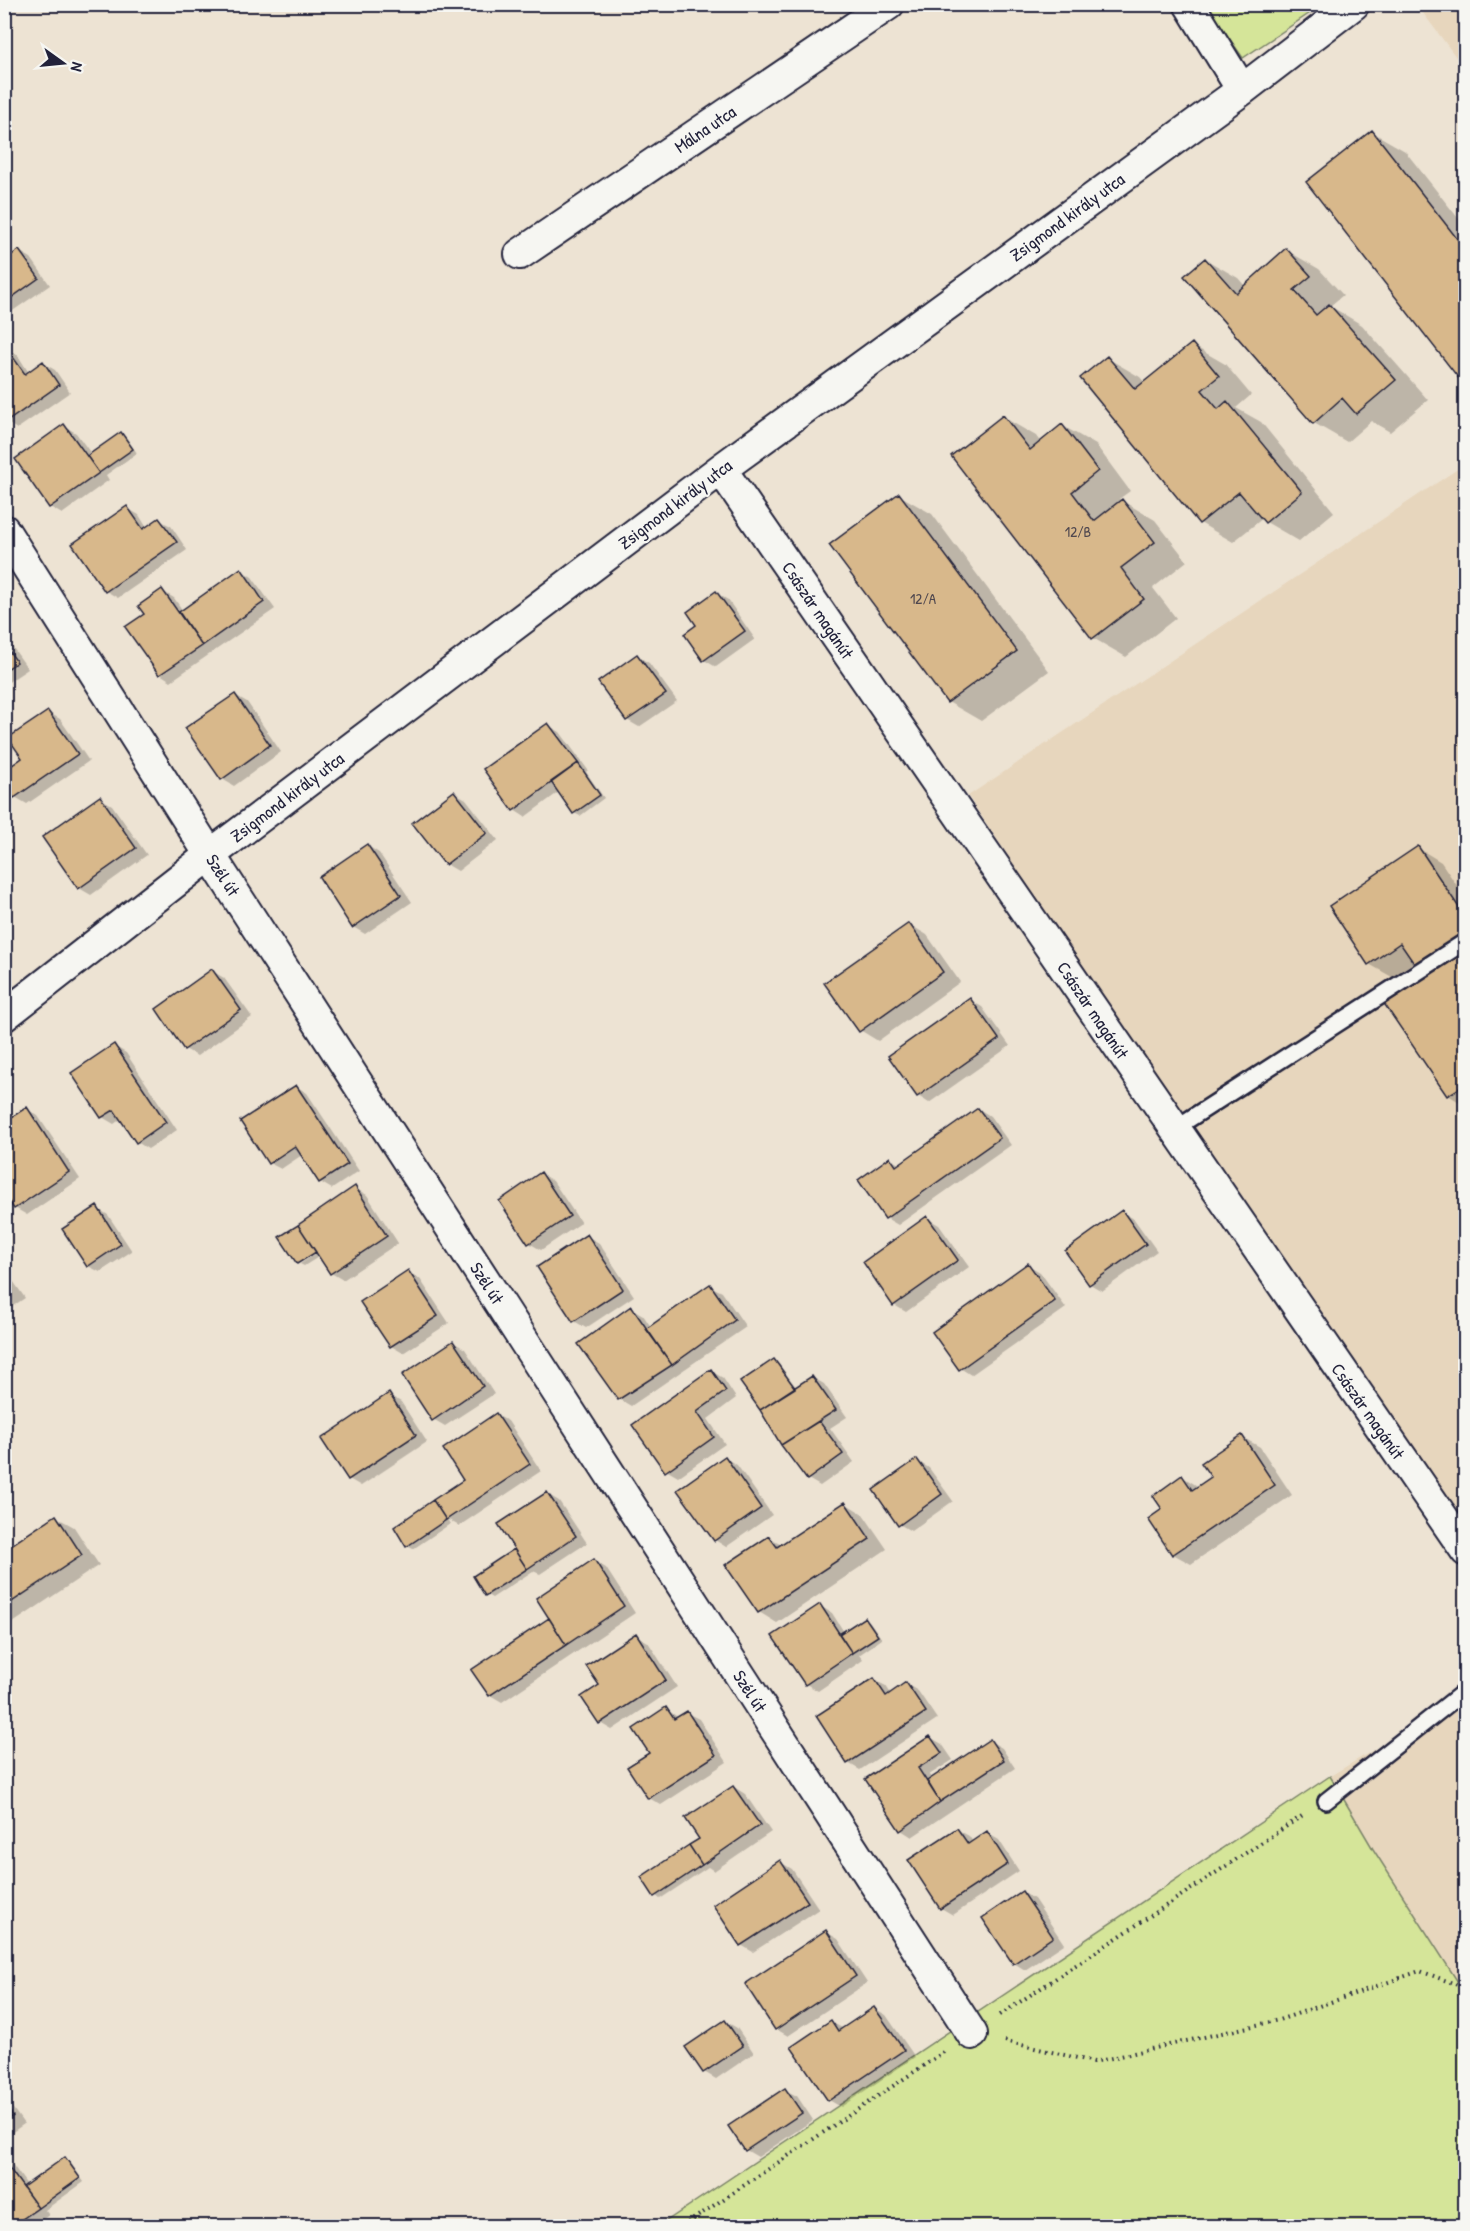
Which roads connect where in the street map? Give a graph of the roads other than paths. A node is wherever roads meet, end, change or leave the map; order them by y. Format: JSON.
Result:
{"nodes":[{"id":1,"x":889,"y":4,"type":"edge"},
{"id":2,"x":1189,"y":4,"type":"edge"},
{"id":3,"x":1354,"y":4,"type":"edge"},
{"id":4,"x":1242,"y":90,"type":"junction"},
{"id":5,"x":520,"y":254,"type":"dead end"},
{"id":6,"x":721,"y":469,"type":"junction"},
{"id":7,"x":4,"y":530,"type":"edge"},
{"id":8,"x":210,"y":855,"type":"junction"},
{"id":9,"x":1466,"y":941,"type":"edge"},
{"id":10,"x":4,"y":1016,"type":"edge"},
{"id":11,"x":1174,"y":1129,"type":"junction"},
{"id":12,"x":1466,"y":1551,"type":"edge"},
{"id":13,"x":1466,"y":1690,"type":"edge"},
{"id":14,"x":1326,"y":1801,"type":"road end"},
{"id":15,"x":972,"y":2034,"type":"road end"}],
"edges":[{"from":1,"to":5,"type":"street","name":"Málna utca"},
{"from":2,"to":4,"type":"street"},
{"from":3,"to":4,"type":"street","name":"Zsigmond király utca"},
{"from":4,"to":6,"type":"street","name":"Zsigmond király utca"},
{"from":6,"to":8,"type":"street","name":"Zsigmond király utca"},
{"from":6,"to":11,"type":"street","name":"Császár magánút"},
{"from":7,"to":8,"type":"street","name":"Szél út"},
{"from":8,"to":10,"type":"street","name":"Zsigmond király utca"},
{"from":8,"to":15,"type":"street","name":"Szél út"},
{"from":9,"to":11,"type":"lane"},
{"from":11,"to":12,"type":"street","name":"Császár magánút"},
{"from":13,"to":14,"type":"lane"}]}
